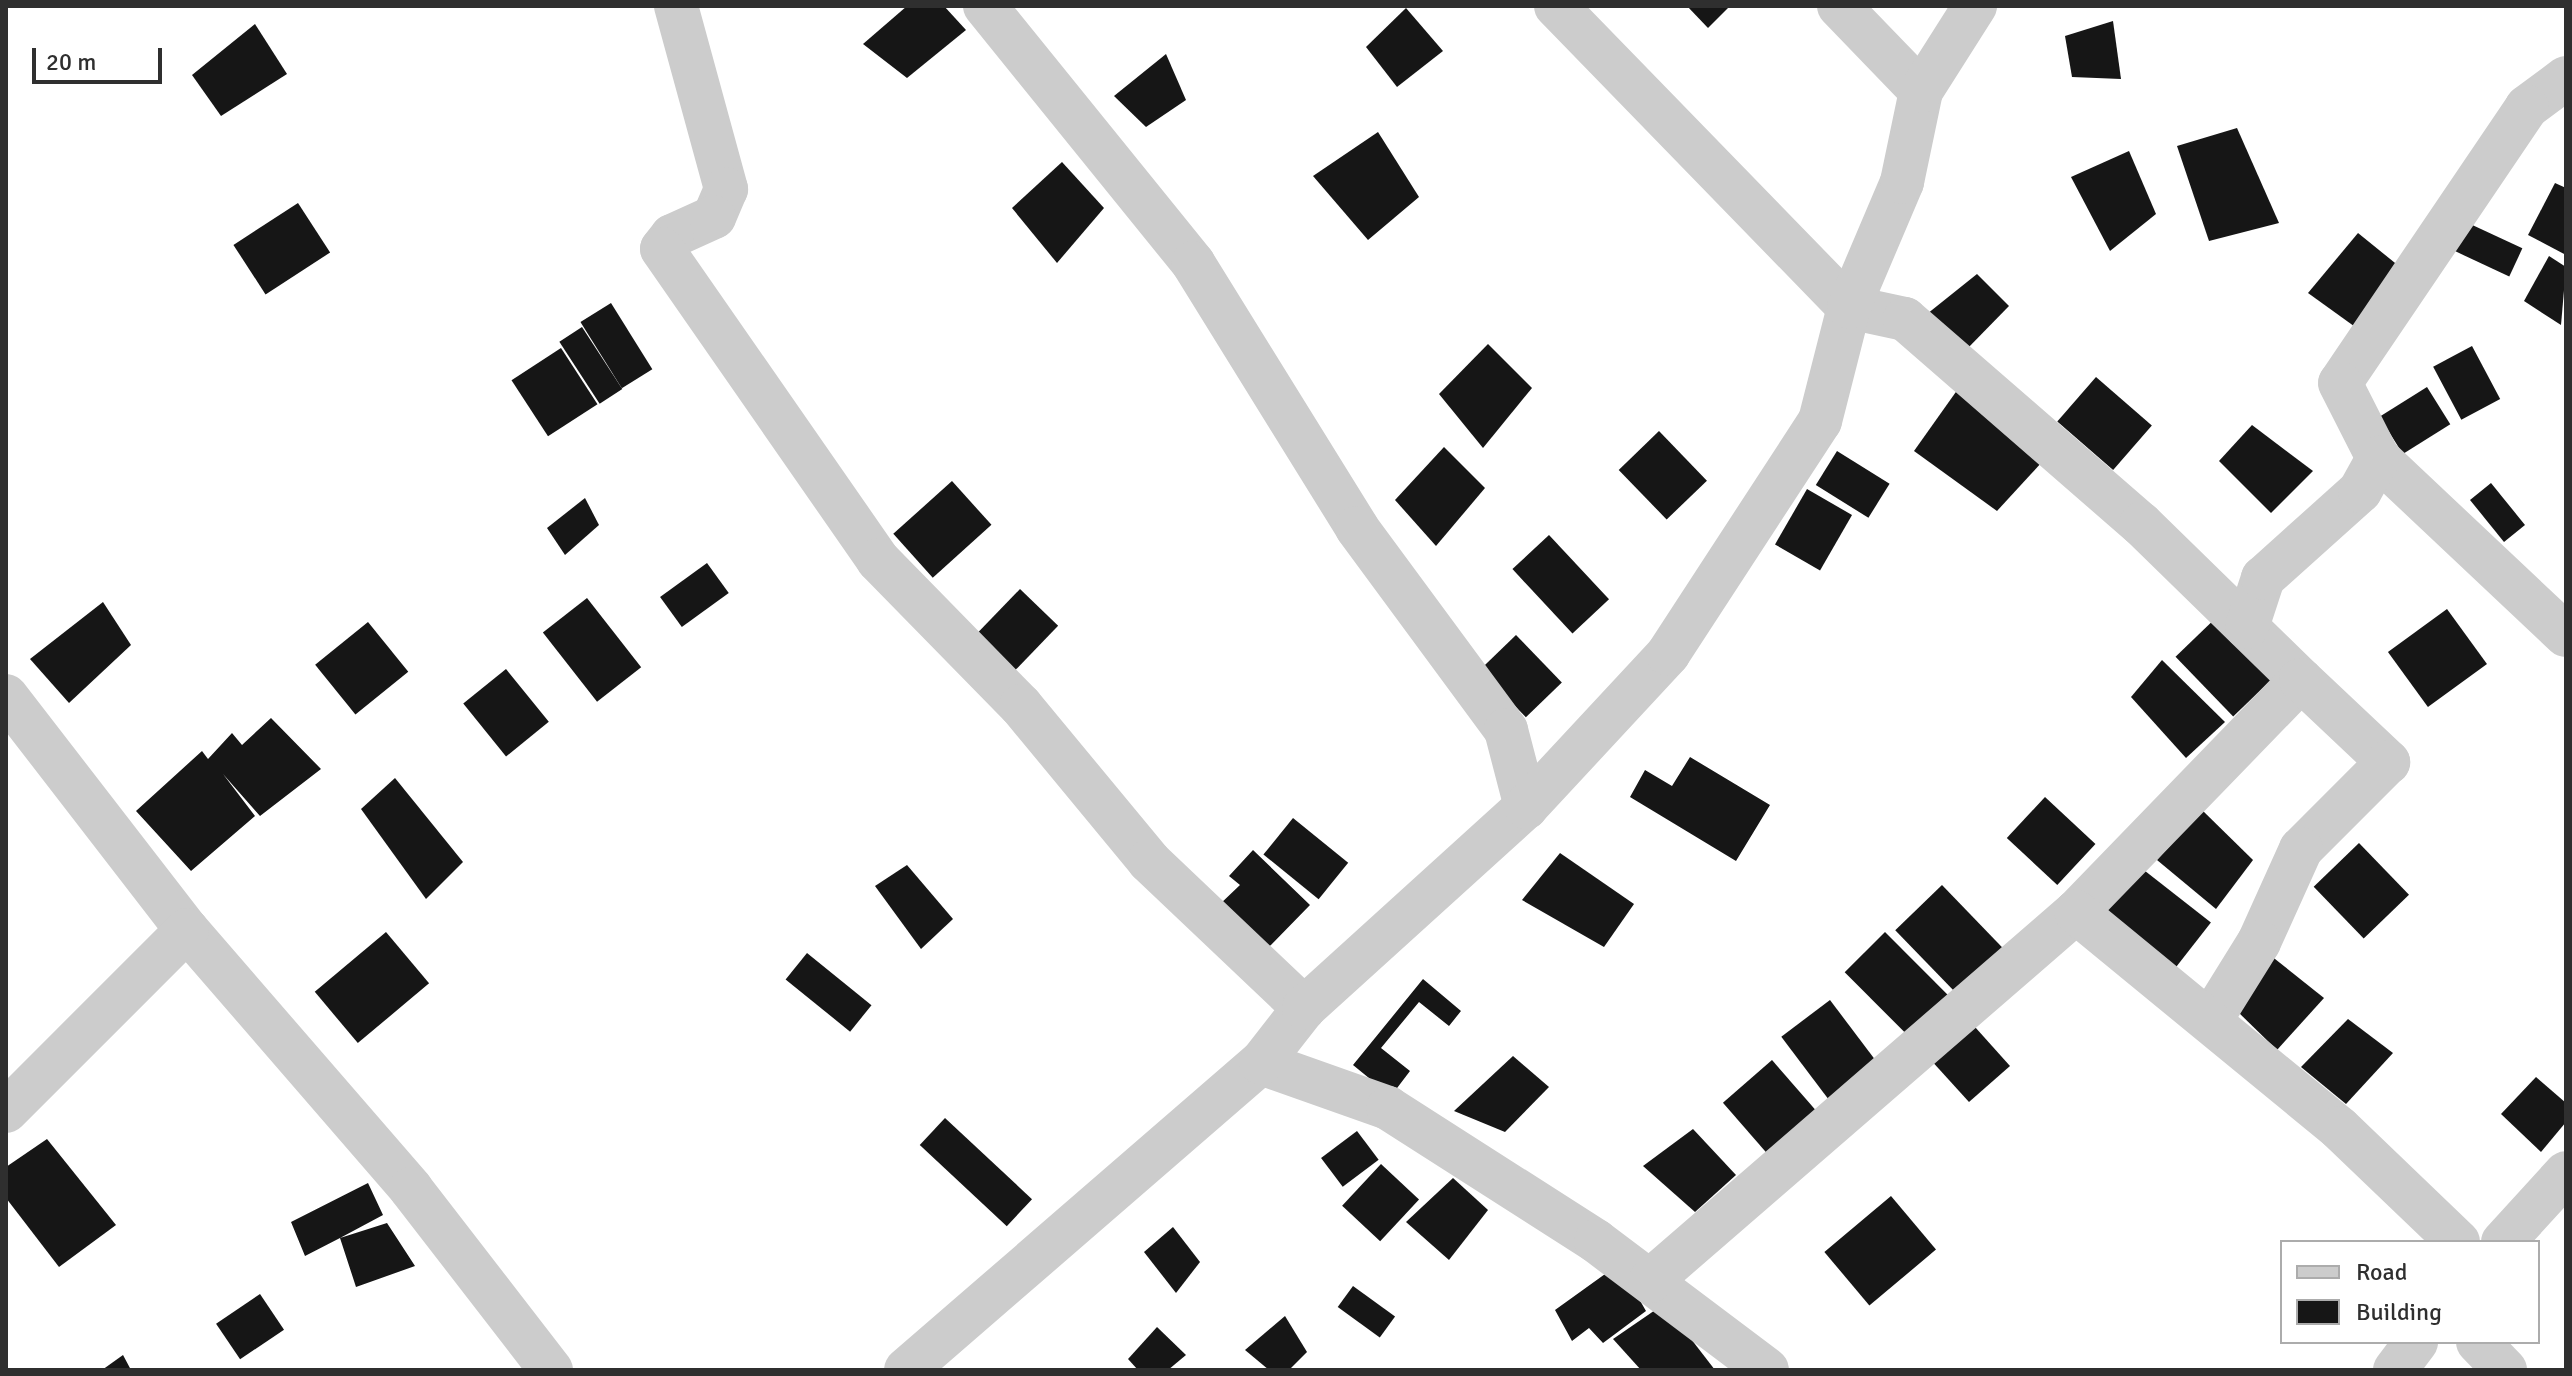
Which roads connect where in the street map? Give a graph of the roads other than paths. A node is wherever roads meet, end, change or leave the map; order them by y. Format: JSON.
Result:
{"nodes":[{"id":1,"x":676,"y":6,"type":"edge"},
{"id":2,"x":985,"y":6,"type":"edge"},
{"id":3,"x":1556,"y":6,"type":"edge"},
{"id":4,"x":1839,"y":6,"type":"edge"},
{"id":5,"x":1975,"y":6,"type":"edge"},
{"id":6,"x":2566,"y":78,"type":"edge"},
{"id":7,"x":1921,"y":91,"type":"junction"},
{"id":8,"x":1849,"y":307,"type":"junction"},
{"id":9,"x":2378,"y":458,"type":"junction"},
{"id":10,"x":2247,"y":627,"type":"junction"},
{"id":11,"x":2566,"y":635,"type":"edge"},
{"id":12,"x":2301,"y":680,"type":"junction"},
{"id":13,"x":6,"y":696,"type":"edge"},
{"id":14,"x":1526,"y":807,"type":"junction"},
{"id":15,"x":2076,"y":912,"type":"junction"},
{"id":16,"x":187,"y":930,"type":"junction"},
{"id":17,"x":1304,"y":1008,"type":"junction"},
{"id":18,"x":2211,"y":1019,"type":"junction"},
{"id":19,"x":1261,"y":1063,"type":"junction"},
{"id":20,"x":6,"y":1111,"type":"edge"},
{"id":21,"x":2566,"y":1173,"type":"edge"},
{"id":22,"x":2456,"y":1240,"type":"edge"},
{"id":23,"x":2505,"y":1240,"type":"edge"},
{"id":24,"x":1650,"y":1281,"type":"junction"},
{"id":25,"x":2414,"y":1344,"type":"edge"},
{"id":26,"x":2480,"y":1344,"type":"edge"},
{"id":27,"x":551,"y":1370,"type":"edge"},
{"id":28,"x":906,"y":1370,"type":"edge"},
{"id":29,"x":1767,"y":1370,"type":"edge"},
{"id":30,"x":2395,"y":1370,"type":"edge"},
{"id":31,"x":2505,"y":1370,"type":"edge"}],
"edges":[{"from":1,"to":17,"type":"street"},
{"from":2,"to":14,"type":"street"},
{"from":3,"to":8,"type":"street"},
{"from":4,"to":7,"type":"street"},
{"from":5,"to":7,"type":"street"},
{"from":6,"to":9,"type":"street"},
{"from":7,"to":8,"type":"street"},
{"from":8,"to":10,"type":"street"},
{"from":8,"to":14,"type":"street"},
{"from":9,"to":10,"type":"street"},
{"from":9,"to":11,"type":"street"},
{"from":10,"to":12,"type":"street"},
{"from":12,"to":15,"type":"street"},
{"from":12,"to":18,"type":"street"},
{"from":13,"to":16,"type":"street"},
{"from":14,"to":17,"type":"street"},
{"from":15,"to":18,"type":"street"},
{"from":15,"to":24,"type":"street"},
{"from":16,"to":20,"type":"street"},
{"from":16,"to":27,"type":"street"},
{"from":17,"to":19,"type":"street"},
{"from":18,"to":22,"type":"street"},
{"from":19,"to":24,"type":"street"},
{"from":19,"to":28,"type":"street"},
{"from":21,"to":23,"type":"street"},
{"from":24,"to":29,"type":"street"},
{"from":25,"to":30,"type":"street"},
{"from":26,"to":31,"type":"street"}]}
